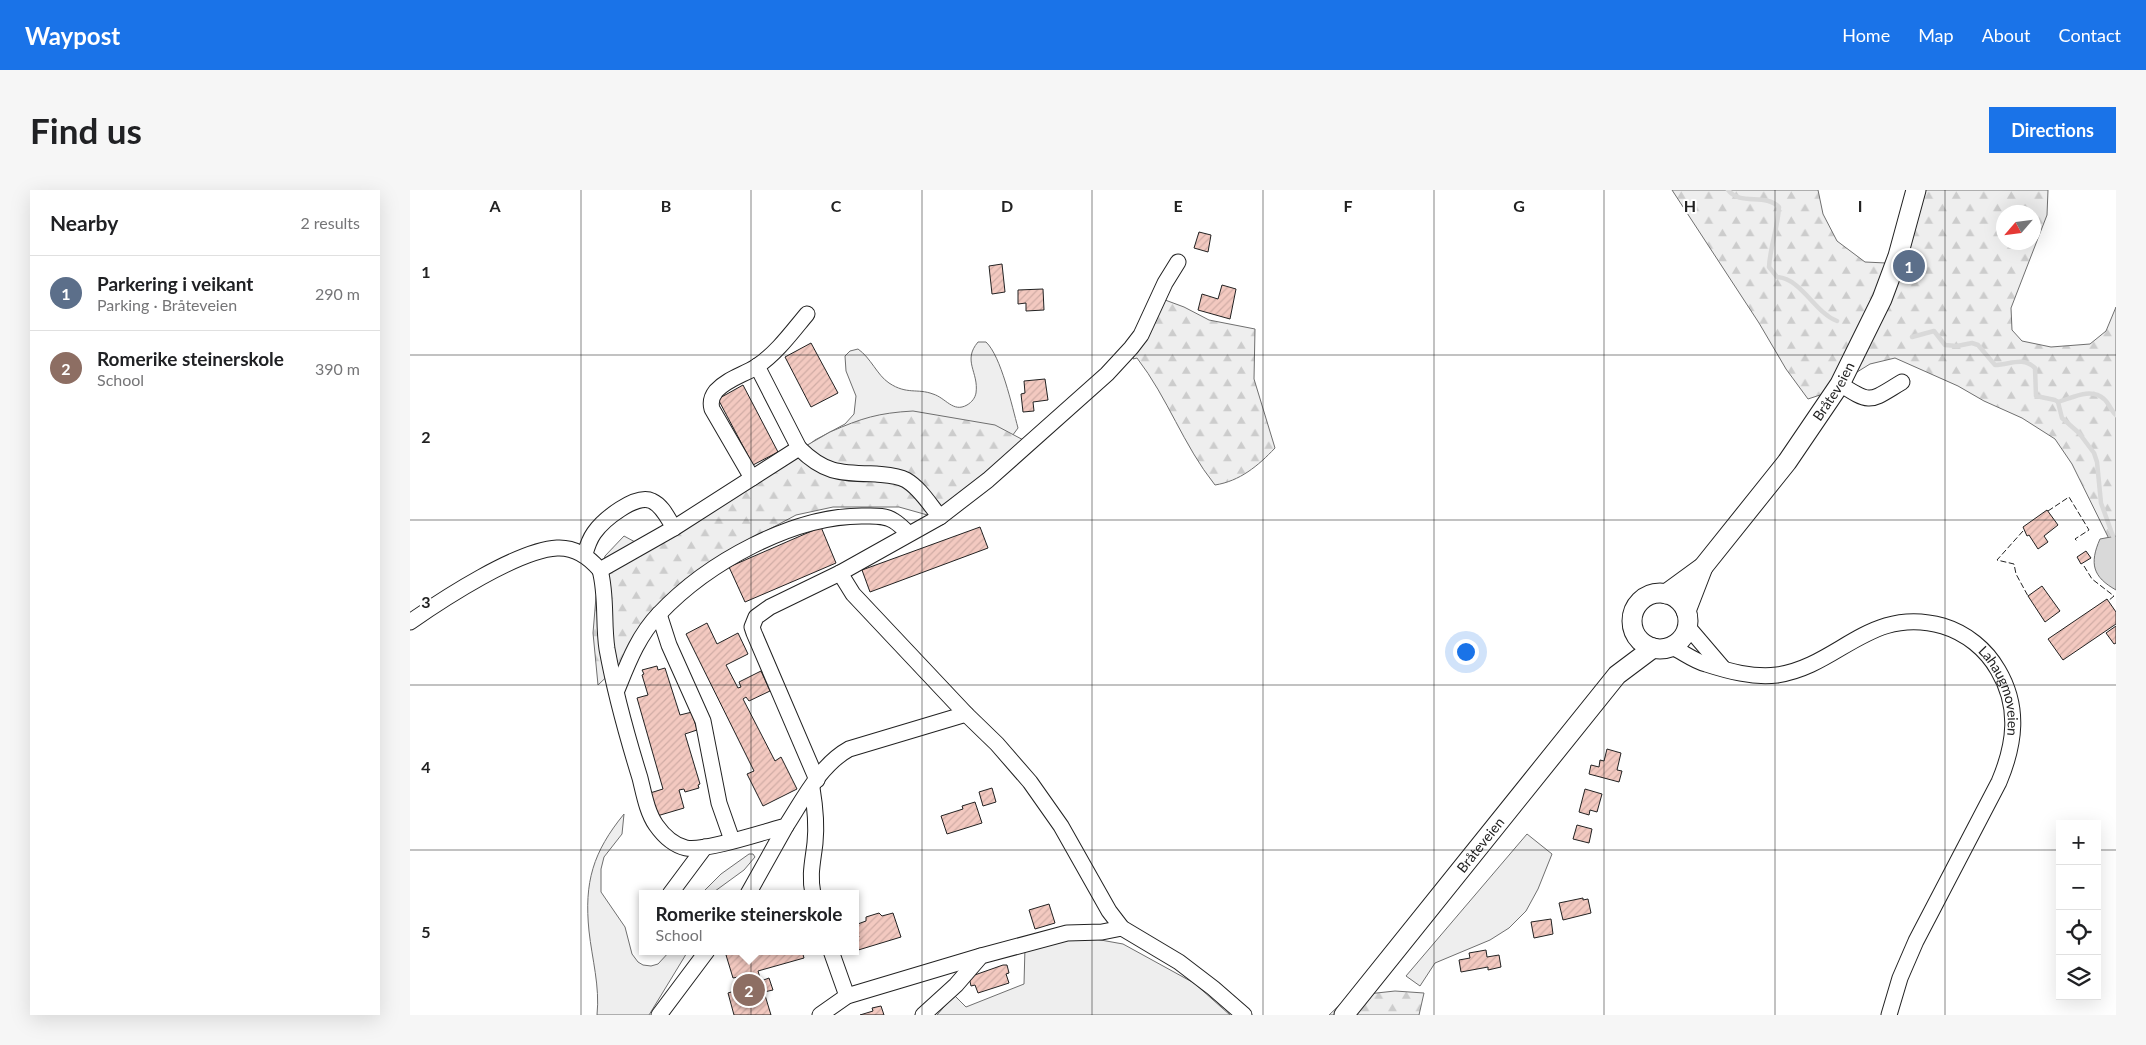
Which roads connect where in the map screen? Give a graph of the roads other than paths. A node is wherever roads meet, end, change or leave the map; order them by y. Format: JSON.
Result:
{"nodes":[{"id":1,"x":1916,"y":190,"type":"edge"},
{"id":2,"x":1178,"y":262,"type":"dead end"},
{"id":3,"x":808,"y":314,"type":"dead end"},
{"id":4,"x":757,"y":366,"type":"junction"},
{"id":5,"x":1902,"y":382,"type":"dead end"},
{"id":6,"x":1840,"y":384,"type":"junction"},
{"id":7,"x":799,"y":448,"type":"junction"},
{"id":8,"x":752,"y":478,"type":"junction"},
{"id":9,"x":940,"y":516,"type":"junction"},
{"id":10,"x":674,"y":528,"type":"junction"},
{"id":11,"x":908,"y":533,"type":"junction"},
{"id":12,"x":585,"y":554,"type":"junction"},
{"id":13,"x":1703,"y":567,"type":"junction"},
{"id":14,"x":600,"y":570,"type":"junction"},
{"id":15,"x":840,"y":573,"type":"junction"},
{"id":16,"x":1666,"y":594,"type":"junction"},
{"id":17,"x":659,"y":614,"type":"junction"},
{"id":18,"x":1687,"y":619,"type":"junction"},
{"id":19,"x":410,"y":622,"type":"edge"},
{"id":20,"x":1634,"y":632,"type":"junction"},
{"id":21,"x":1672,"y":647,"type":"junction"},
{"id":22,"x":1653,"y":648,"type":"junction"},
{"id":23,"x":1723,"y":668,"type":"junction"},
{"id":24,"x":1617,"y":675,"type":"junction"},
{"id":25,"x":616,"y":690,"type":"junction"},
{"id":26,"x":966,"y":714,"type":"junction"},
{"id":27,"x":814,"y":784,"type":"junction"},
{"id":28,"x":786,"y":826,"type":"junction"},
{"id":29,"x":732,"y":840,"type":"junction"},
{"id":30,"x":705,"y":847,"type":"junction"},
{"id":31,"x":673,"y":890,"type":"edge"},
{"id":32,"x":750,"y":890,"type":"edge"},
{"id":33,"x":812,"y":890,"type":"edge"},
{"id":34,"x":1122,"y":928,"type":"junction"},
{"id":35,"x":704,"y":955,"type":"edge"},
{"id":36,"x":833,"y":955,"type":"edge"},
{"id":37,"x":981,"y":956,"type":"junction"},
{"id":38,"x":848,"y":996,"type":"junction"},
{"id":39,"x":659,"y":1015,"type":"edge"},
{"id":40,"x":820,"y":1015,"type":"edge"},
{"id":41,"x":923,"y":1015,"type":"edge"},
{"id":42,"x":1244,"y":1015,"type":"edge"},
{"id":43,"x":1344,"y":1015,"type":"edge"},
{"id":44,"x":1889,"y":1015,"type":"edge"}],
"edges":[{"from":1,"to":6,"type":"main road","name":"Bråteveien"},
{"from":2,"to":9,"type":"street"},
{"from":3,"to":4,"type":"street"},
{"from":4,"to":7,"type":"street"},
{"from":4,"to":8,"type":"street"},
{"from":5,"to":6,"type":"street"},
{"from":6,"to":13,"type":"main road","name":"Bråteveien"},
{"from":7,"to":8,"type":"street"},
{"from":7,"to":9,"type":"street"},
{"from":8,"to":10,"type":"street"},
{"from":9,"to":11,"type":"street"},
{"from":10,"to":12,"type":"street"},
{"from":10,"to":14,"type":"street"},
{"from":11,"to":15,"type":"street"},
{"from":11,"to":17,"type":"street"},
{"from":12,"to":14,"type":"street"},
{"from":12,"to":19,"type":"street"},
{"from":13,"to":16,"type":"main road","name":"Bråteveien"},
{"from":13,"to":18,"type":"main road","name":"Bråteveien"},
{"from":14,"to":25,"type":"street"},
{"from":15,"to":26,"type":"street"},
{"from":15,"to":27,"type":"street"},
{"from":16,"to":18,"type":"main road"},
{"from":16,"to":20,"type":"main road"},
{"from":17,"to":25,"type":"street"},
{"from":17,"to":29,"type":"street"},
{"from":18,"to":21,"type":"main road"},
{"from":18,"to":23,"type":"street"},
{"from":20,"to":22,"type":"main road"},
{"from":20,"to":24,"type":"main road","name":"Bråteveien"},
{"from":21,"to":22,"type":"main road"},
{"from":21,"to":23,"type":"street","name":"Lahaugmoveien"},
{"from":22,"to":24,"type":"main road","name":"Bråteveien"},
{"from":23,"to":44,"type":"street","name":"Lahaugmoveien"},
{"from":24,"to":43,"type":"main road","name":"Bråteveien"},
{"from":25,"to":30,"type":"street"},
{"from":26,"to":27,"type":"street"},
{"from":26,"to":34,"type":"street"},
{"from":27,"to":28,"type":"street"},
{"from":27,"to":33,"type":"street"},
{"from":28,"to":29,"type":"street"},
{"from":28,"to":32,"type":"street"},
{"from":29,"to":30,"type":"street"},
{"from":30,"to":31,"type":"street"},
{"from":34,"to":37,"type":"street"},
{"from":34,"to":42,"type":"street"},
{"from":35,"to":39,"type":"street"},
{"from":36,"to":38,"type":"street"},
{"from":37,"to":38,"type":"street"},
{"from":37,"to":41,"type":"street"},
{"from":38,"to":40,"type":"street"}]}
